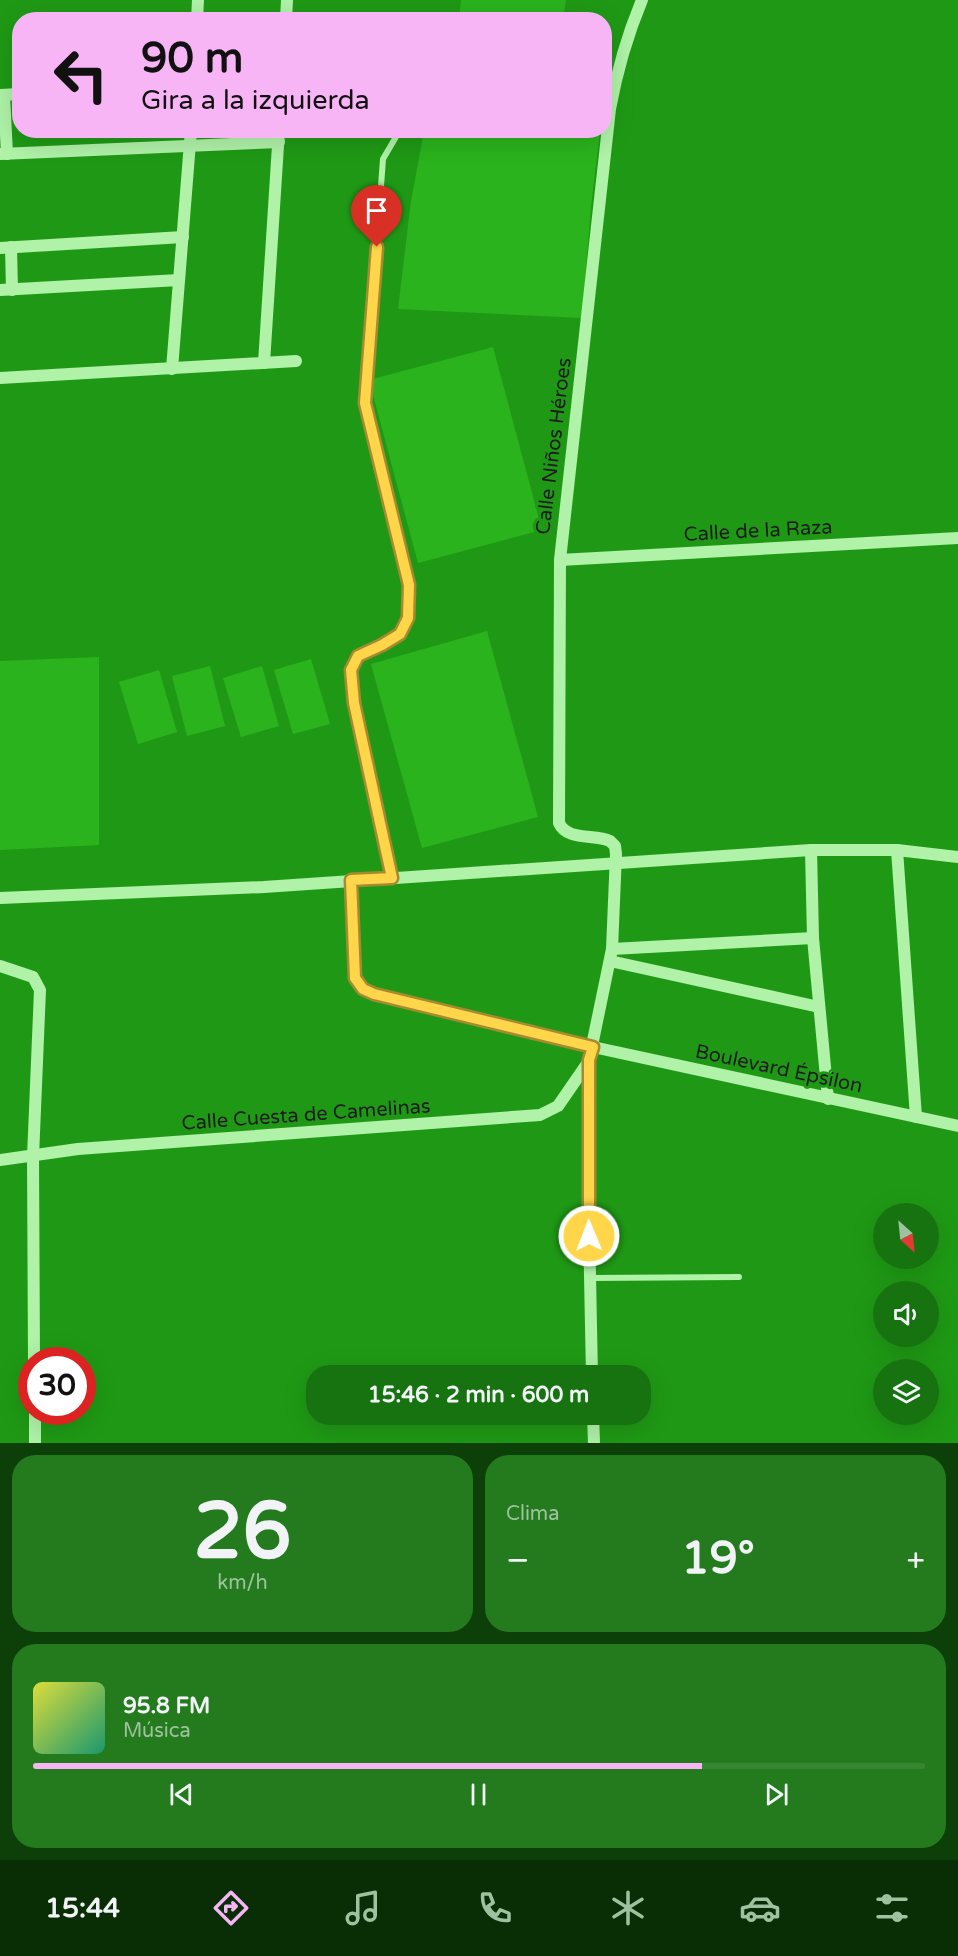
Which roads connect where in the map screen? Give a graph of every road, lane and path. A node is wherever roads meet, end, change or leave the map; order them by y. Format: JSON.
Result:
{"nodes":[{"id":1,"x":642,"y":0,"type":"edge"},
{"id":2,"x":2,"y":95,"type":"edge"},
{"id":3,"x":612,"y":99,"type":"edge"},
{"id":4,"x":190,"y":138,"type":"edge"},
{"id":5,"x":261,"y":138,"type":"edge"},
{"id":6,"x":279,"y":138,"type":"edge"},
{"id":7,"x":395,"y":138,"type":"edge"},
{"id":8,"x":607,"y":138,"type":"edge"},
{"id":9,"x":190,"y":146,"type":"junction"},
{"id":10,"x":3,"y":154,"type":"edge"},
{"id":11,"x":183,"y":237,"type":"junction"},
{"id":12,"x":6,"y":248,"type":"edge"},
{"id":13,"x":179,"y":280,"type":"junction"},
{"id":14,"x":6,"y":290,"type":"edge"},
{"id":15,"x":296,"y":361,"type":"dead end"},
{"id":16,"x":264,"y":363,"type":"junction"},
{"id":17,"x":172,"y":369,"type":"junction"},
{"id":18,"x":0,"y":378,"type":"edge"},
{"id":19,"x":958,"y":538,"type":"edge"},
{"id":20,"x":560,"y":560,"type":"junction"},
{"id":21,"x":811,"y":850,"type":"junction"},
{"id":22,"x":897,"y":850,"type":"junction"},
{"id":23,"x":958,"y":857,"type":"edge"},
{"id":24,"x":615,"y":862,"type":"junction"},
{"id":25,"x":392,"y":878,"type":"junction"},
{"id":26,"x":351,"y":880,"type":"junction"},
{"id":27,"x":0,"y":898,"type":"edge"},
{"id":28,"x":813,"y":938,"type":"junction"},
{"id":29,"x":611,"y":955,"type":"junction"},
{"id":30,"x":0,"y":966,"type":"edge"},
{"id":31,"x":819,"y":1007,"type":"junction"},
{"id":32,"x":593,"y":1047,"type":"junction"},
{"id":33,"x":589,"y":1060,"type":"junction"},
{"id":34,"x":828,"y":1099,"type":"junction"},
{"id":35,"x":916,"y":1117,"type":"junction"},
{"id":36,"x":958,"y":1126,"type":"edge"},
{"id":37,"x":33,"y":1157,"type":"junction"},
{"id":38,"x":0,"y":1160,"type":"edge"},
{"id":39,"x":739,"y":1277,"type":"dead end"},
{"id":40,"x":590,"y":1278,"type":"junction"},
{"id":41,"x":34,"y":1347,"type":"edge"},
{"id":42,"x":592,"y":1365,"type":"edge"},
{"id":43,"x":35,"y":1425,"type":"edge"},
{"id":44,"x":593,"y":1425,"type":"edge"},
{"id":45,"x":35,"y":1443,"type":"edge"},
{"id":46,"x":594,"y":1443,"type":"edge"}],
"edges":[{"from":1,"to":3,"type":"street","name":"Calle Niños Héroes"},
{"from":2,"to":10,"type":"street"},
{"from":4,"to":9,"type":"street"},
{"from":5,"to":9,"type":"street"},
{"from":6,"to":16,"type":"street"},
{"from":7,"to":25,"type":"lane"},
{"from":8,"to":20,"type":"street","name":"Calle Niños Héroes"},
{"from":9,"to":10,"type":"street"},
{"from":9,"to":11,"type":"street"},
{"from":11,"to":12,"type":"street"},
{"from":11,"to":13,"type":"street"},
{"from":12,"to":14,"type":"street"},
{"from":13,"to":14,"type":"street"},
{"from":13,"to":17,"type":"street"},
{"from":15,"to":16,"type":"street"},
{"from":16,"to":17,"type":"street"},
{"from":17,"to":18,"type":"street"},
{"from":19,"to":20,"type":"street","name":"Calle de la Raza"},
{"from":20,"to":24,"type":"street","name":"Calle Niños Héroes"},
{"from":21,"to":22,"type":"street"},
{"from":21,"to":24,"type":"street"},
{"from":21,"to":28,"type":"street"},
{"from":22,"to":23,"type":"street"},
{"from":22,"to":35,"type":"street"},
{"from":24,"to":25,"type":"street"},
{"from":24,"to":29,"type":"street"},
{"from":25,"to":26,"type":"street"},
{"from":26,"to":27,"type":"street"},
{"from":26,"to":32,"type":"street","name":"Boulevard Épsilon"},
{"from":28,"to":29,"type":"street"},
{"from":28,"to":31,"type":"street"},
{"from":29,"to":31,"type":"street"},
{"from":29,"to":32,"type":"street"},
{"from":30,"to":37,"type":"street"},
{"from":31,"to":34,"type":"street"},
{"from":32,"to":33,"type":"street"},
{"from":32,"to":34,"type":"street","name":"Boulevard Épsilon"},
{"from":33,"to":37,"type":"street","name":"Calle Cuesta de Camelinas"},
{"from":33,"to":40,"type":"street"},
{"from":34,"to":35,"type":"street","name":"Boulevard Épsilon"},
{"from":35,"to":36,"type":"street","name":"Boulevard Épsilon"},
{"from":37,"to":38,"type":"street","name":"Calle Cuesta de Camelinas"},
{"from":37,"to":41,"type":"street"},
{"from":39,"to":40,"type":"lane"},
{"from":40,"to":42,"type":"street"},
{"from":43,"to":45,"type":"street"},
{"from":44,"to":46,"type":"street"}]}
